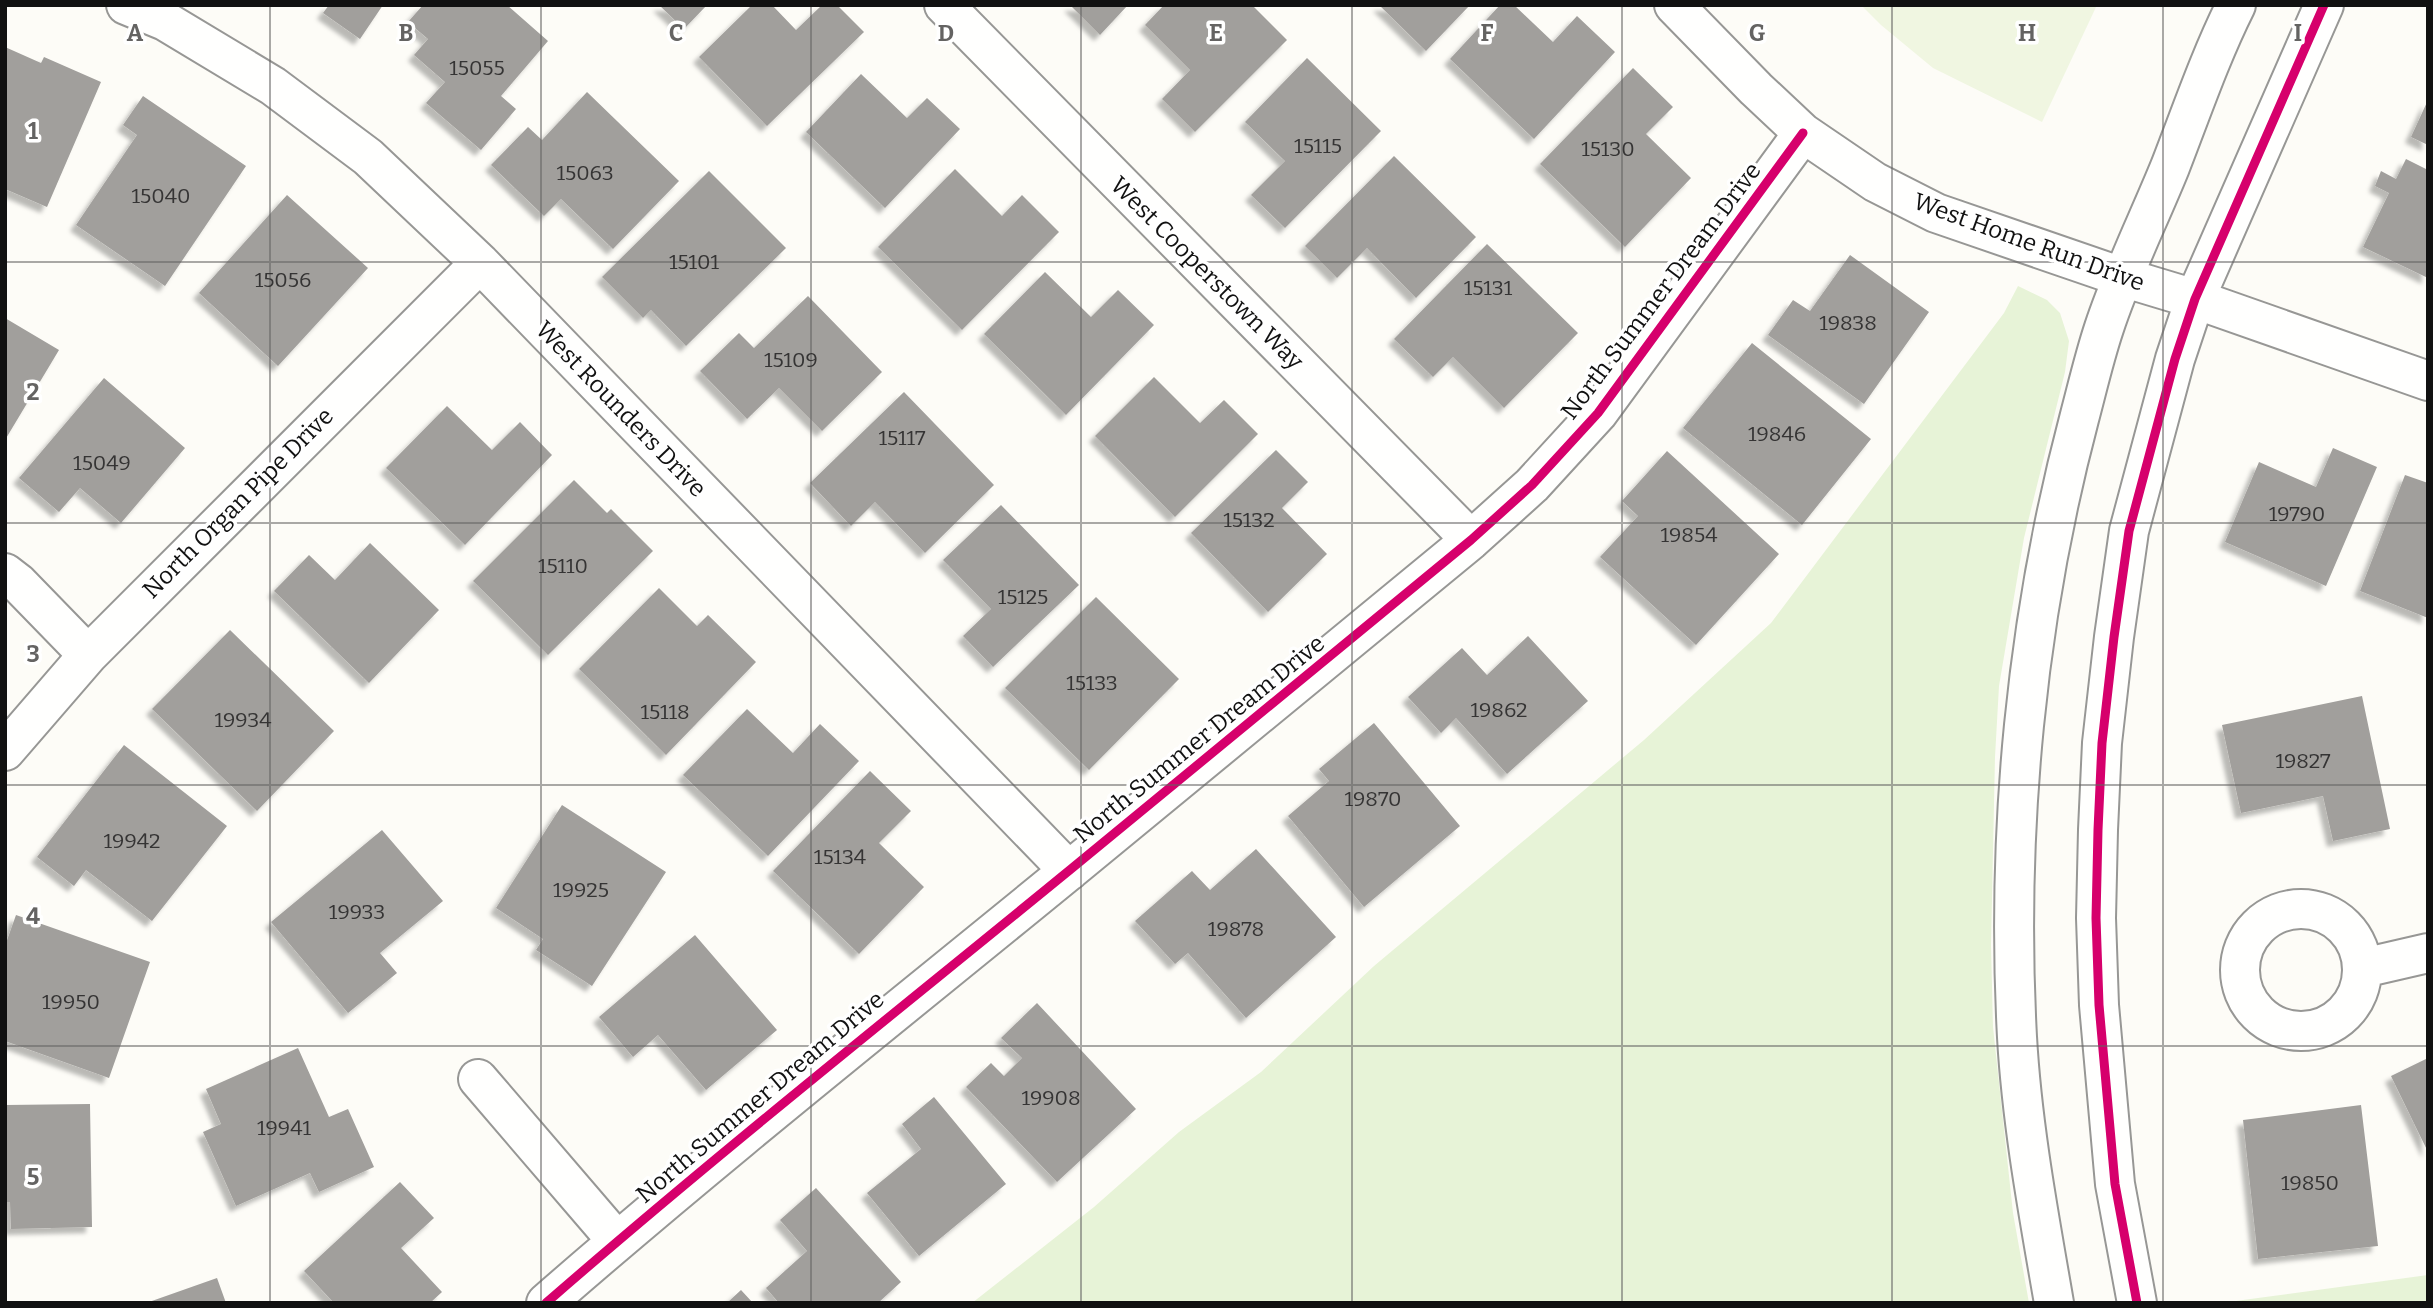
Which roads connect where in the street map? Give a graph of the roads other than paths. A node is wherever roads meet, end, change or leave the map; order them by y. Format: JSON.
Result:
{"nodes":[{"id":1,"x":126,"y":5,"type":"edge"},
{"id":2,"x":944,"y":5,"type":"edge"},
{"id":3,"x":1674,"y":5,"type":"edge"},
{"id":4,"x":2235,"y":5,"type":"edge"},
{"id":5,"x":2324,"y":5,"type":"edge"},
{"id":6,"x":169,"y":13,"type":"edge"},
{"id":7,"x":1803,"y":133,"type":"junction"},
{"id":8,"x":480,"y":263,"type":"junction"},
{"id":9,"x":2122,"y":277,"type":"junction"},
{"id":10,"x":2178,"y":294,"type":"junction"},
{"id":11,"x":2428,"y":381,"type":"edge"},
{"id":12,"x":1471,"y":540,"type":"junction"},
{"id":13,"x":5,"y":573,"type":"edge"},
{"id":14,"x":88,"y":655,"type":"junction"},
{"id":15,"x":5,"y":751,"type":"edge"},
{"id":16,"x":1069,"y":871,"type":"junction"},
{"id":17,"x":2428,"y":953,"type":"edge"},
{"id":18,"x":2363,"y":968,"type":"dead end"},
{"id":19,"x":478,"y":1079,"type":"dead end"},
{"id":20,"x":617,"y":1241,"type":"junction"},
{"id":21,"x":545,"y":1303,"type":"edge"},
{"id":22,"x":2054,"y":1303,"type":"edge"},
{"id":23,"x":2137,"y":1303,"type":"edge"}],
"edges":[{"from":1,"to":6,"type":"street","name":"West Rounders Drive"},
{"from":2,"to":12,"type":"street","name":"West Cooperstown Way"},
{"from":3,"to":7,"type":"street","name":"West Home Run Drive"},
{"from":4,"to":9,"type":"street"},
{"from":5,"to":10,"type":"street"},
{"from":6,"to":8,"type":"street","name":"West Rounders Drive"},
{"from":7,"to":9,"type":"street","name":"West Home Run Drive"},
{"from":7,"to":12,"type":"street","name":"North Summer Dream Drive"},
{"from":8,"to":14,"type":"street","name":"North Organ Pipe Drive"},
{"from":8,"to":16,"type":"street","name":"West Rounders Drive"},
{"from":9,"to":10,"type":"street","name":"West Home Run Drive"},
{"from":9,"to":22,"type":"street"},
{"from":10,"to":11,"type":"street","name":"West Home Run Drive"},
{"from":10,"to":23,"type":"street"},
{"from":12,"to":16,"type":"street","name":"North Summer Dream Drive"},
{"from":13,"to":14,"type":"street"},
{"from":14,"to":15,"type":"street","name":"North Organ Pipe Drive"},
{"from":16,"to":20,"type":"street","name":"North Summer Dream Drive"},
{"from":17,"to":18,"type":"street"},
{"from":19,"to":20,"type":"street"},
{"from":20,"to":21,"type":"street","name":"North Summer Dream Drive"}]}
